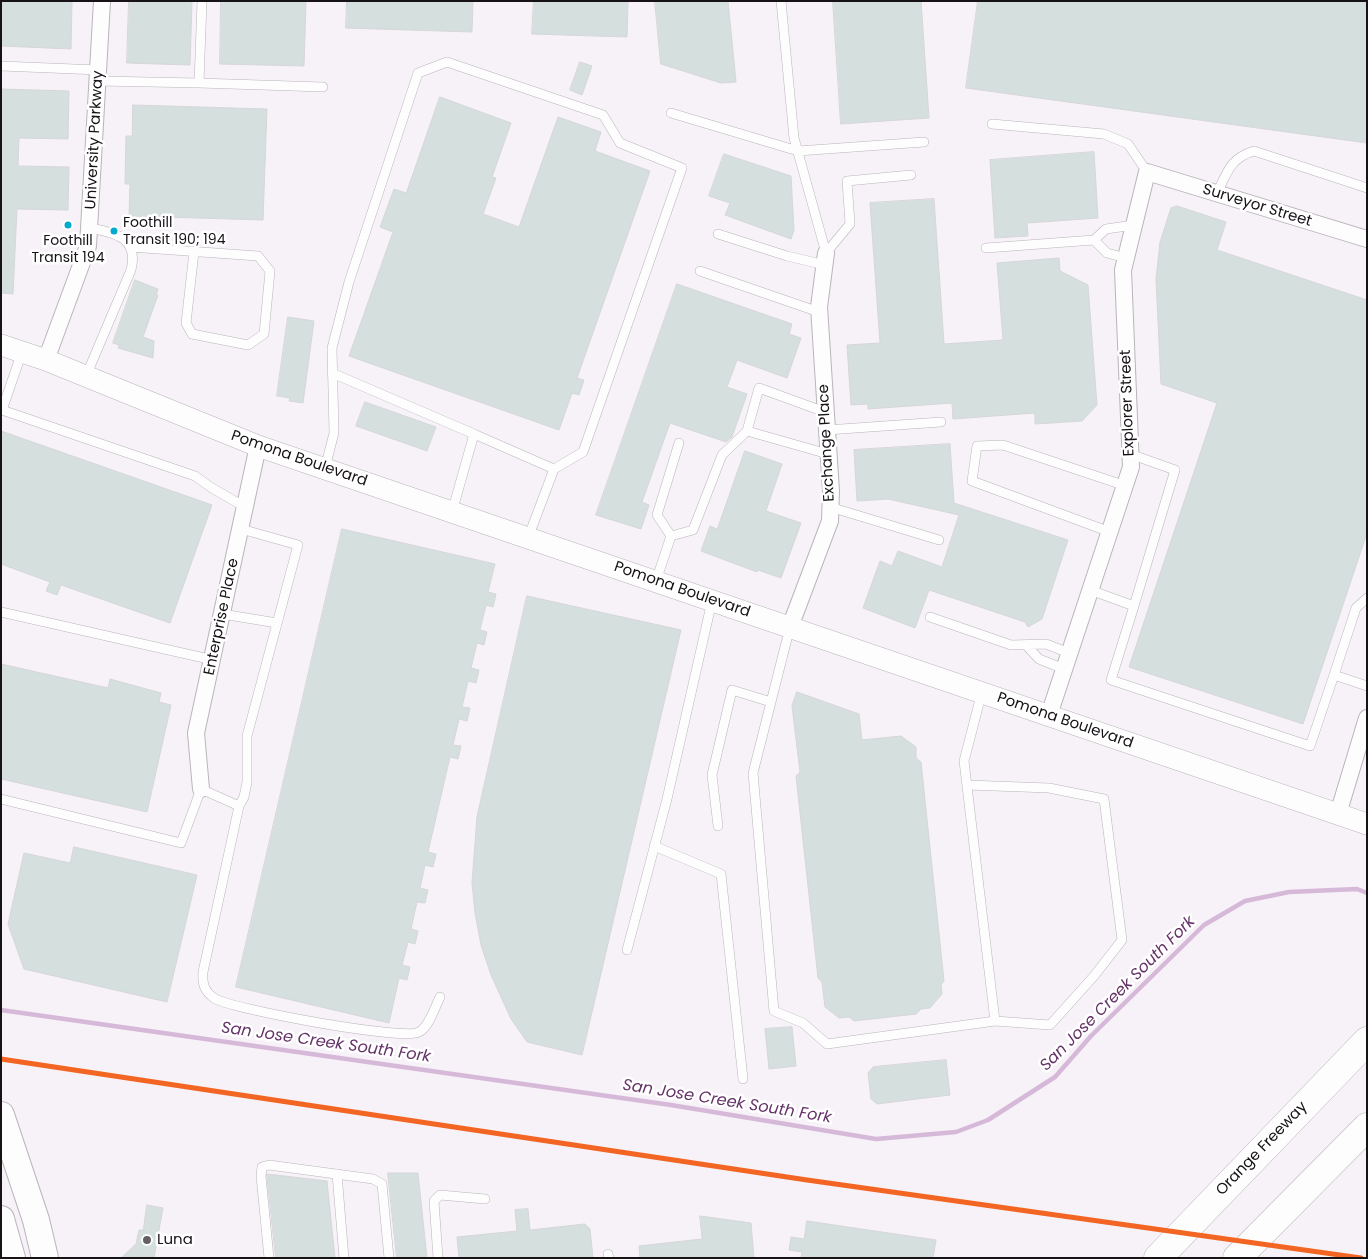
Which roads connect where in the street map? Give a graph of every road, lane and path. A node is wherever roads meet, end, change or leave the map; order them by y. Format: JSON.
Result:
{"nodes":[{"id":1,"x":102,"y":1,"type":"edge"},
{"id":2,"x":202,"y":1,"type":"edge"},
{"id":3,"x":781,"y":1,"type":"edge"},
{"id":4,"x":1,"y":66,"type":"edge"},
{"id":5,"x":99,"y":75,"type":"junction"},
{"id":6,"x":200,"y":83,"type":"junction"},
{"id":7,"x":322,"y":87,"type":"dead end"},
{"id":8,"x":671,"y":113,"type":"dead end"},
{"id":9,"x":992,"y":124,"type":"dead end"},
{"id":10,"x":924,"y":142,"type":"dead end"},
{"id":11,"x":798,"y":151,"type":"junction"},
{"id":12,"x":1147,"y":172,"type":"junction"},
{"id":13,"x":911,"y":174,"type":"dead end"},
{"id":14,"x":1367,"y":188,"type":"edge"},
{"id":15,"x":1216,"y":193,"type":"junction"},
{"id":16,"x":1134,"y":224,"type":"junction"},
{"id":17,"x":90,"y":228,"type":"junction"},
{"id":18,"x":718,"y":234,"type":"dead end"},
{"id":19,"x":1367,"y":239,"type":"edge"},
{"id":20,"x":1094,"y":240,"type":"junction"},
{"id":21,"x":130,"y":247,"type":"junction"},
{"id":22,"x":986,"y":248,"type":"dead end"},
{"id":23,"x":194,"y":252,"type":"junction"},
{"id":24,"x":1126,"y":258,"type":"junction"},
{"id":25,"x":826,"y":259,"type":"junction"},
{"id":26,"x":700,"y":271,"type":"dead end"},
{"id":27,"x":819,"y":312,"type":"junction"},
{"id":28,"x":1,"y":346,"type":"edge"},
{"id":29,"x":22,"y":352,"type":"junction"},
{"id":30,"x":46,"y":360,"type":"junction"},
{"id":31,"x":332,"y":373,"type":"junction"},
{"id":32,"x":86,"y":376,"type":"junction"},
{"id":33,"x":825,"y":412,"type":"junction"},
{"id":34,"x":941,"y":422,"type":"dead end"},
{"id":35,"x":827,"y":430,"type":"junction"},
{"id":36,"x":747,"y":431,"type":"junction"},
{"id":37,"x":474,"y":434,"type":"junction"},
{"id":38,"x":679,"y":443,"type":"dead end"},
{"id":39,"x":258,"y":446,"type":"junction"},
{"id":40,"x":828,"y":454,"type":"junction"},
{"id":41,"x":1130,"y":454,"type":"junction"},
{"id":42,"x":325,"y":468,"type":"junction"},
{"id":43,"x":554,"y":469,"type":"junction"},
{"id":44,"x":1123,"y":485,"type":"junction"},
{"id":45,"x":245,"y":507,"type":"junction"},
{"id":46,"x":830,"y":507,"type":"junction"},
{"id":47,"x":452,"y":512,"type":"junction"},
{"id":48,"x":241,"y":529,"type":"junction"},
{"id":49,"x":1110,"y":532,"type":"junction"},
{"id":50,"x":671,"y":536,"type":"junction"},
{"id":51,"x":528,"y":538,"type":"junction"},
{"id":52,"x":939,"y":540,"type":"dead end"},
{"id":53,"x":656,"y":581,"type":"junction"},
{"id":54,"x":1090,"y":590,"type":"junction"},
{"id":55,"x":1367,"y":598,"type":"edge"},
{"id":56,"x":712,"y":600,"type":"junction"},
{"id":57,"x":1134,"y":606,"type":"junction"},
{"id":58,"x":1,"y":612,"type":"edge"},
{"id":59,"x":222,"y":614,"type":"junction"},
{"id":60,"x":930,"y":617,"type":"dead end"},
{"id":61,"x":277,"y":623,"type":"junction"},
{"id":62,"x":790,"y":627,"type":"junction"},
{"id":63,"x":1026,"y":645,"type":"junction"},
{"id":64,"x":1069,"y":653,"type":"junction"},
{"id":65,"x":213,"y":660,"type":"junction"},
{"id":66,"x":1064,"y":669,"type":"junction"},
{"id":67,"x":1334,"y":675,"type":"junction"},
{"id":68,"x":1367,"y":686,"type":"edge"},
{"id":69,"x":982,"y":692,"type":"junction"},
{"id":70,"x":771,"y":702,"type":"junction"},
{"id":71,"x":1049,"y":715,"type":"junction"},
{"id":72,"x":1367,"y":718,"type":"edge"},
{"id":73,"x":967,"y":785,"type":"junction"},
{"id":74,"x":201,"y":789,"type":"junction"},
{"id":75,"x":1,"y":798,"type":"edge"},
{"id":76,"x":239,"y":806,"type":"junction"},
{"id":77,"x":1338,"y":814,"type":"junction"},
{"id":78,"x":1367,"y":824,"type":"edge"},
{"id":79,"x":718,"y":826,"type":"dead end"},
{"id":80,"x":654,"y":846,"type":"junction"},
{"id":81,"x":627,"y":950,"type":"dead end"},
{"id":82,"x":440,"y":997,"type":"dead end"},
{"id":83,"x":995,"y":1021,"type":"junction"},
{"id":84,"x":1367,"y":1042,"type":"edge"},
{"id":85,"x":742,"y":1078,"type":"dead end"},
{"id":86,"x":1,"y":1114,"type":"edge"},
{"id":87,"x":1367,"y":1127,"type":"edge"},
{"id":88,"x":337,"y":1174,"type":"junction"},
{"id":89,"x":485,"y":1199,"type":"dead end"},
{"id":90,"x":1,"y":1219,"type":"edge"},
{"id":91,"x":12,"y":1258,"type":"edge"},
{"id":92,"x":45,"y":1258,"type":"edge"},
{"id":93,"x":269,"y":1258,"type":"edge"},
{"id":94,"x":344,"y":1258,"type":"edge"},
{"id":95,"x":389,"y":1258,"type":"edge"},
{"id":96,"x":438,"y":1258,"type":"edge"},
{"id":97,"x":1158,"y":1258,"type":"edge"},
{"id":98,"x":1237,"y":1258,"type":"edge"}],
"edges":[{"from":1,"to":5,"type":"street","name":"University Parkway"},
{"from":2,"to":6,"type":"lane"},
{"from":3,"to":11,"type":"lane"},
{"from":4,"to":5,"type":"lane"},
{"from":5,"to":6,"type":"lane"},
{"from":5,"to":17,"type":"street","name":"University Parkway"},
{"from":6,"to":7,"type":"lane"},
{"from":8,"to":11,"type":"lane"},
{"from":9,"to":12,"type":"lane"},
{"from":10,"to":11,"type":"lane"},
{"from":11,"to":25,"type":"lane"},
{"from":12,"to":15,"type":"street","name":"Surveyor Street"},
{"from":12,"to":16,"type":"street","name":"Explorer Street"},
{"from":13,"to":25,"type":"lane"},
{"from":14,"to":15,"type":"lane"},
{"from":15,"to":19,"type":"street","name":"Surveyor Street"},
{"from":16,"to":20,"type":"lane"},
{"from":16,"to":24,"type":"street","name":"Explorer Street"},
{"from":17,"to":21,"type":"lane"},
{"from":17,"to":30,"type":"street","name":"University Parkway"},
{"from":18,"to":25,"type":"lane"},
{"from":20,"to":22,"type":"lane"},
{"from":20,"to":24,"type":"lane"},
{"from":21,"to":23,"type":"lane"},
{"from":21,"to":32,"type":"lane"},
{"from":23,"to":23,"type":"lane"},
{"from":24,"to":41,"type":"street","name":"Explorer Street"},
{"from":25,"to":27,"type":"street","name":"Exchange Place"},
{"from":26,"to":27,"type":"lane"},
{"from":27,"to":33,"type":"street","name":"Exchange Place"},
{"from":28,"to":29,"type":"street","name":"Pomona Boulevard"},
{"from":29,"to":30,"type":"street","name":"Pomona Boulevard"},
{"from":29,"to":45,"type":"lane"},
{"from":30,"to":32,"type":"street","name":"Pomona Boulevard"},
{"from":31,"to":37,"type":"lane"},
{"from":31,"to":42,"type":"lane"},
{"from":31,"to":43,"type":"lane"},
{"from":32,"to":39,"type":"street","name":"Pomona Boulevard"},
{"from":33,"to":35,"type":"street","name":"Exchange Place"},
{"from":33,"to":36,"type":"lane"},
{"from":34,"to":35,"type":"lane"},
{"from":35,"to":40,"type":"street","name":"Exchange Place"},
{"from":36,"to":40,"type":"lane"},
{"from":36,"to":50,"type":"lane"},
{"from":37,"to":43,"type":"lane"},
{"from":37,"to":47,"type":"lane"},
{"from":38,"to":50,"type":"lane"},
{"from":39,"to":42,"type":"street","name":"Pomona Boulevard"},
{"from":39,"to":45,"type":"street","name":"Enterprise Place"},
{"from":40,"to":46,"type":"street","name":"Exchange Place"},
{"from":41,"to":44,"type":"street","name":"Explorer Street"},
{"from":41,"to":57,"type":"lane"},
{"from":42,"to":47,"type":"street","name":"Pomona Boulevard"},
{"from":43,"to":51,"type":"lane"},
{"from":44,"to":49,"type":"street","name":"Explorer Street"},
{"from":44,"to":49,"type":"lane"},
{"from":45,"to":48,"type":"street","name":"Enterprise Place"},
{"from":46,"to":52,"type":"lane"},
{"from":46,"to":62,"type":"street","name":"Exchange Place"},
{"from":47,"to":51,"type":"street","name":"Pomona Boulevard"},
{"from":48,"to":59,"type":"street","name":"Enterprise Place"},
{"from":48,"to":61,"type":"lane"},
{"from":49,"to":54,"type":"street","name":"Explorer Street"},
{"from":50,"to":53,"type":"lane"},
{"from":51,"to":53,"type":"street","name":"Pomona Boulevard"},
{"from":53,"to":56,"type":"street","name":"Pomona Boulevard"},
{"from":54,"to":57,"type":"lane"},
{"from":54,"to":64,"type":"street","name":"Explorer Street"},
{"from":55,"to":67,"type":"lane"},
{"from":56,"to":62,"type":"street","name":"Pomona Boulevard"},
{"from":56,"to":80,"type":"lane"},
{"from":57,"to":67,"type":"lane"},
{"from":58,"to":65,"type":"lane"},
{"from":59,"to":61,"type":"lane"},
{"from":59,"to":65,"type":"street","name":"Enterprise Place"},
{"from":60,"to":63,"type":"lane"},
{"from":61,"to":76,"type":"lane"},
{"from":62,"to":69,"type":"street","name":"Pomona Boulevard"},
{"from":62,"to":70,"type":"lane"},
{"from":63,"to":64,"type":"lane"},
{"from":63,"to":66,"type":"lane"},
{"from":64,"to":66,"type":"street","name":"Explorer Street"},
{"from":65,"to":74,"type":"street","name":"Enterprise Place"},
{"from":66,"to":71,"type":"street","name":"Explorer Street"},
{"from":67,"to":68,"type":"lane"},
{"from":69,"to":71,"type":"street","name":"Pomona Boulevard"},
{"from":69,"to":73,"type":"lane"},
{"from":70,"to":79,"type":"lane"},
{"from":70,"to":83,"type":"lane"},
{"from":71,"to":77,"type":"street","name":"Pomona Boulevard"},
{"from":72,"to":77,"type":"street"},
{"from":73,"to":83,"type":"lane"},
{"from":73,"to":83,"type":"lane"},
{"from":74,"to":75,"type":"lane"},
{"from":74,"to":76,"type":"lane"},
{"from":76,"to":82,"type":"lane"},
{"from":77,"to":78,"type":"street","name":"Pomona Boulevard"},
{"from":80,"to":81,"type":"lane"},
{"from":80,"to":85,"type":"lane"},
{"from":84,"to":97,"type":"highway","name":"Orange Freeway"},
{"from":86,"to":92,"type":"main road"},
{"from":87,"to":98,"type":"highway"},
{"from":88,"to":93,"type":"lane"},
{"from":88,"to":94,"type":"lane"},
{"from":88,"to":95,"type":"lane"},
{"from":89,"to":96,"type":"lane"},
{"from":90,"to":91,"type":"main road"}]}
